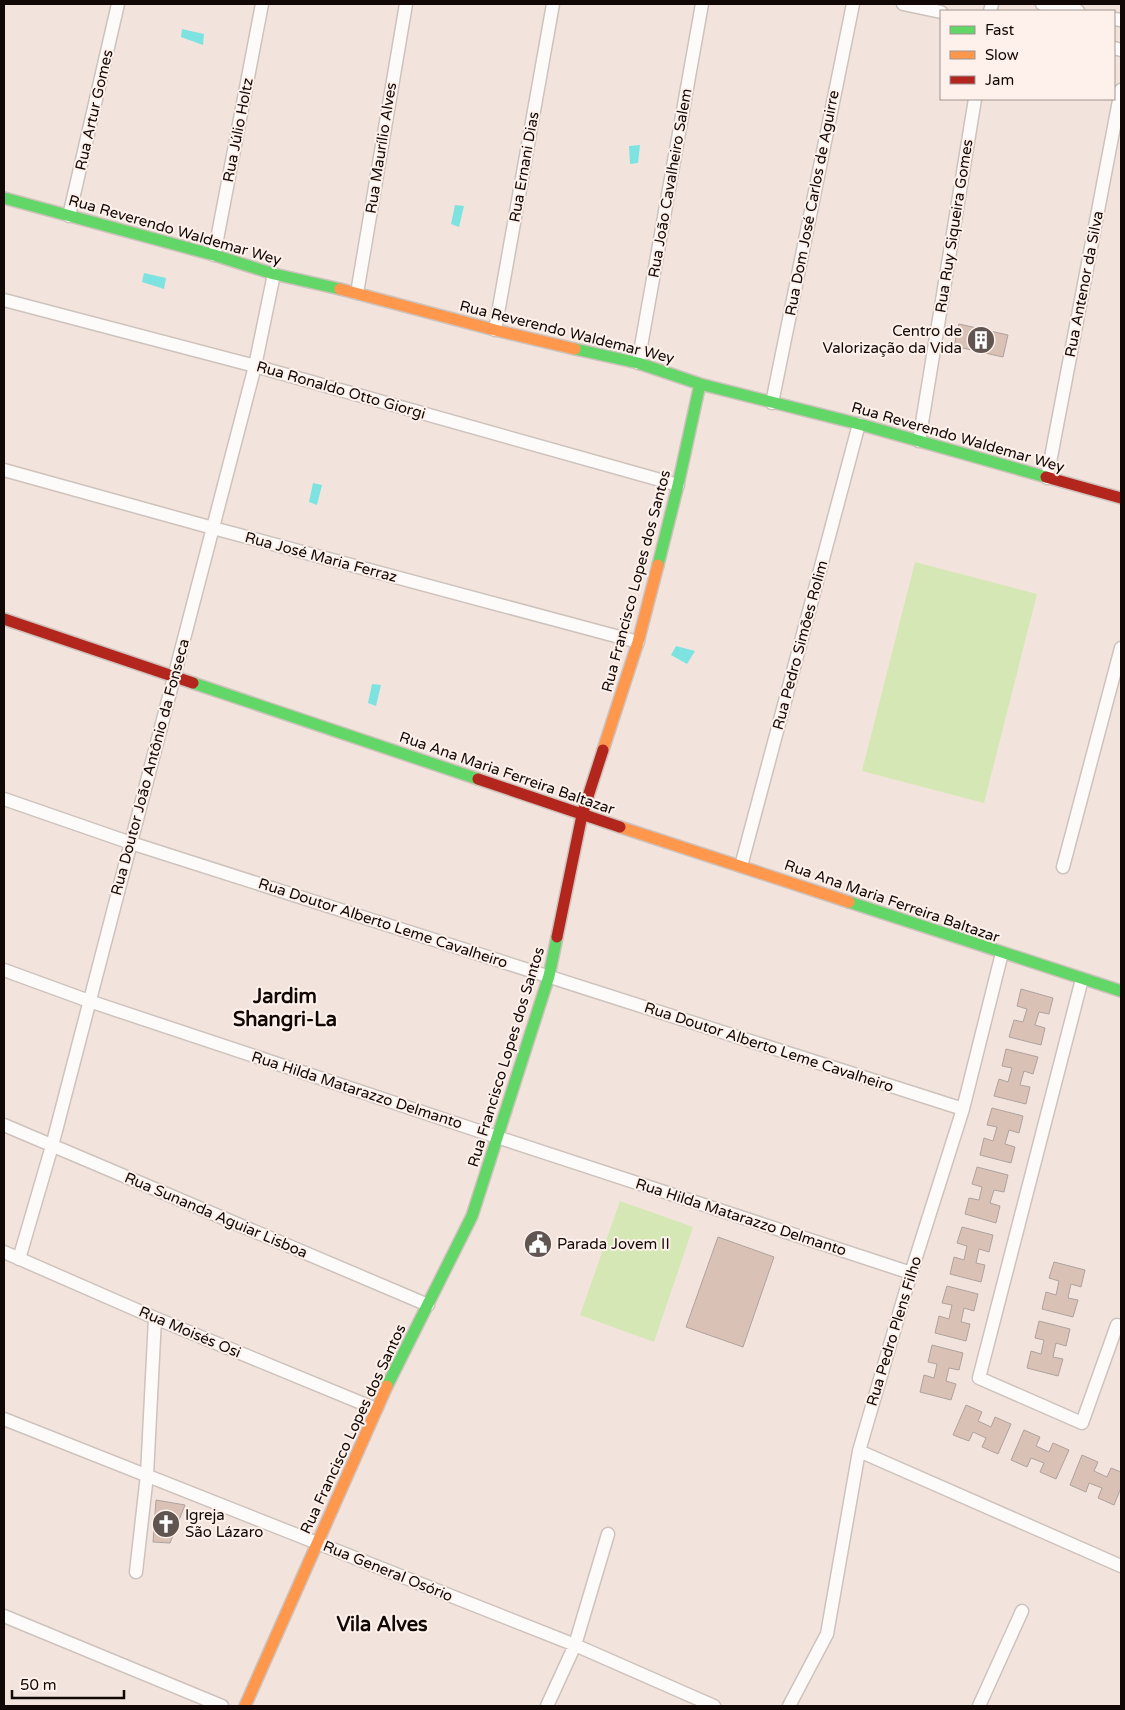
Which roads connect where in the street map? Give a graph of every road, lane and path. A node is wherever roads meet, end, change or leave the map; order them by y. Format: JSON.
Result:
{"nodes":[{"id":1,"x":118,"y":4,"type":"edge"},
{"id":2,"x":262,"y":4,"type":"edge"},
{"id":3,"x":406,"y":4,"type":"edge"},
{"id":4,"x":553,"y":4,"type":"edge"},
{"id":5,"x":702,"y":4,"type":"edge"},
{"id":6,"x":852,"y":4,"type":"edge"},
{"id":7,"x":903,"y":4,"type":"edge"},
{"id":8,"x":1042,"y":4,"type":"edge"},
{"id":9,"x":1073,"y":10,"type":"edge"},
{"id":10,"x":940,"y":12,"type":"edge"},
{"id":11,"x":1121,"y":90,"type":"edge"},
{"id":12,"x":974,"y":100,"type":"edge"},
{"id":13,"x":4,"y":198,"type":"edge"},
{"id":14,"x":69,"y":216,"type":"junction"},
{"id":15,"x":214,"y":255,"type":"junction"},
{"id":16,"x":274,"y":274,"type":"junction"},
{"id":17,"x":357,"y":293,"type":"junction"},
{"id":18,"x":4,"y":300,"type":"edge"},
{"id":19,"x":494,"y":330,"type":"junction"},
{"id":20,"x":638,"y":363,"type":"junction"},
{"id":21,"x":255,"y":366,"type":"junction"},
{"id":22,"x":700,"y":384,"type":"junction"},
{"id":23,"x":772,"y":403,"type":"junction"},
{"id":24,"x":860,"y":424,"type":"junction"},
{"id":25,"x":919,"y":441,"type":"junction"},
{"id":26,"x":4,"y":470,"type":"edge"},
{"id":27,"x":1047,"y":478,"type":"junction"},
{"id":28,"x":678,"y":485,"type":"junction"},
{"id":29,"x":1121,"y":498,"type":"edge"},
{"id":30,"x":213,"y":528,"type":"junction"},
{"id":31,"x":4,"y":618,"type":"edge"},
{"id":32,"x":638,"y":642,"type":"junction"},
{"id":33,"x":1121,"y":648,"type":"edge"},
{"id":34,"x":174,"y":677,"type":"junction"},
{"id":35,"x":4,"y":799,"type":"edge"},
{"id":36,"x":582,"y":815,"type":"junction"},
{"id":37,"x":130,"y":843,"type":"junction"},
{"id":38,"x":741,"y":866,"type":"junction"},
{"id":39,"x":1063,"y":867,"type":"dead end"},
{"id":40,"x":1002,"y":954,"type":"junction"},
{"id":41,"x":4,"y":970,"type":"edge"},
{"id":42,"x":549,"y":976,"type":"junction"},
{"id":43,"x":1082,"y":979,"type":"junction"},
{"id":44,"x":1121,"y":992,"type":"edge"},
{"id":45,"x":90,"y":1001,"type":"junction"},
{"id":46,"x":963,"y":1109,"type":"junction"},
{"id":47,"x":4,"y":1125,"type":"edge"},
{"id":48,"x":498,"y":1137,"type":"junction"},
{"id":49,"x":52,"y":1146,"type":"junction"},
{"id":50,"x":4,"y":1252,"type":"edge"},
{"id":51,"x":19,"y":1258,"type":"junction"},
{"id":52,"x":911,"y":1273,"type":"junction"},
{"id":53,"x":428,"y":1305,"type":"junction"},
{"id":54,"x":155,"y":1318,"type":"junction"},
{"id":55,"x":1117,"y":1326,"type":"dead end"},
{"id":56,"x":376,"y":1409,"type":"junction"},
{"id":57,"x":4,"y":1419,"type":"edge"},
{"id":58,"x":858,"y":1451,"type":"junction"},
{"id":59,"x":147,"y":1474,"type":"junction"},
{"id":60,"x":608,"y":1534,"type":"dead end"},
{"id":61,"x":316,"y":1542,"type":"junction"},
{"id":62,"x":1121,"y":1566,"type":"edge"},
{"id":63,"x":136,"y":1572,"type":"dead end"},
{"id":64,"x":1022,"y":1611,"type":"dead end"},
{"id":65,"x":4,"y":1616,"type":"edge"},
{"id":66,"x":575,"y":1645,"type":"junction"},
{"id":67,"x":222,"y":1706,"type":"edge"},
{"id":68,"x":245,"y":1706,"type":"edge"},
{"id":69,"x":547,"y":1706,"type":"edge"},
{"id":70,"x":714,"y":1706,"type":"edge"},
{"id":71,"x":789,"y":1706,"type":"edge"},
{"id":72,"x":979,"y":1706,"type":"edge"}],
"edges":[{"from":1,"to":14,"type":"street","name":"Rua Artur Gomes"},
{"from":2,"to":15,"type":"street","name":"Rua Júlio Holtz"},
{"from":3,"to":17,"type":"street","name":"Rua Maurílio Alves"},
{"from":4,"to":19,"type":"street","name":"Rua Ernani Dias"},
{"from":5,"to":20,"type":"street","name":"Rua João Cavalheiro Salem"},
{"from":6,"to":23,"type":"street","name":"Rua Dom José Carlos de Aguirre"},
{"from":7,"to":10,"type":"street"},
{"from":8,"to":9,"type":"street"},
{"from":11,"to":27,"type":"street","name":"Rua Antenor da Silva"},
{"from":12,"to":25,"type":"street","name":"Rua Ruy Siqueira Gomes"},
{"from":13,"to":14,"type":"street","name":"Rua Reverendo Waldemar Wey"},
{"from":14,"to":15,"type":"street","name":"Rua Reverendo Waldemar Wey"},
{"from":15,"to":16,"type":"street","name":"Rua Reverendo Waldemar Wey"},
{"from":16,"to":17,"type":"street","name":"Rua Reverendo Waldemar Wey"},
{"from":16,"to":21,"type":"street","name":"Rua Doutor João Antônio da Fonseca"},
{"from":17,"to":19,"type":"street","name":"Rua Reverendo Waldemar Wey"},
{"from":18,"to":21,"type":"street","name":"Rua Ronaldo Otto Giorgi"},
{"from":19,"to":20,"type":"street","name":"Rua Reverendo Waldemar Wey"},
{"from":20,"to":22,"type":"street","name":"Rua Reverendo Waldemar Wey"},
{"from":21,"to":28,"type":"street","name":"Rua Ronaldo Otto Giorgi"},
{"from":21,"to":30,"type":"street","name":"Rua Doutor João Antônio da Fonseca"},
{"from":22,"to":23,"type":"street","name":"Rua Reverendo Waldemar Wey"},
{"from":22,"to":28,"type":"street","name":"Rua Francisco Lopes dos Santos"},
{"from":23,"to":24,"type":"street","name":"Rua Reverendo Waldemar Wey"},
{"from":24,"to":25,"type":"street","name":"Rua Reverendo Waldemar Wey"},
{"from":24,"to":38,"type":"street","name":"Rua Pedro Simões Rolim"},
{"from":25,"to":27,"type":"street","name":"Rua Reverendo Waldemar Wey"},
{"from":26,"to":30,"type":"street","name":"Rua José Maria Ferraz"},
{"from":27,"to":29,"type":"street","name":"Rua Reverendo Waldemar Wey"},
{"from":28,"to":32,"type":"street","name":"Rua Francisco Lopes dos Santos"},
{"from":30,"to":32,"type":"street","name":"Rua José Maria Ferraz"},
{"from":30,"to":34,"type":"street","name":"Rua Doutor João Antônio da Fonseca"},
{"from":31,"to":34,"type":"street","name":"Rua Ana Maria Ferreira Baltazar"},
{"from":32,"to":36,"type":"street","name":"Rua Francisco Lopes dos Santos"},
{"from":33,"to":39,"type":"street"},
{"from":34,"to":36,"type":"street","name":"Rua Ana Maria Ferreira Baltazar"},
{"from":34,"to":37,"type":"street","name":"Rua Doutor João Antônio da Fonseca"},
{"from":35,"to":37,"type":"street","name":"Rua Doutor Alberto Leme Cavalheiro"},
{"from":36,"to":38,"type":"street","name":"Rua Ana Maria Ferreira Baltazar"},
{"from":36,"to":42,"type":"street","name":"Rua Francisco Lopes dos Santos"},
{"from":37,"to":42,"type":"street","name":"Rua Doutor Alberto Leme Cavalheiro"},
{"from":37,"to":45,"type":"street","name":"Rua Doutor João Antônio da Fonseca"},
{"from":38,"to":40,"type":"street","name":"Rua Ana Maria Ferreira Baltazar"},
{"from":40,"to":43,"type":"street","name":"Rua Ana Maria Ferreira Baltazar"},
{"from":40,"to":46,"type":"street","name":"Rua Pedro Plens Filho"},
{"from":41,"to":45,"type":"street","name":"Rua Hilda Matarazzo Delmanto"},
{"from":42,"to":46,"type":"street","name":"Rua Doutor Alberto Leme Cavalheiro"},
{"from":42,"to":48,"type":"street","name":"Rua Francisco Lopes dos Santos"},
{"from":43,"to":44,"type":"street","name":"Rua Ana Maria Ferreira Baltazar"},
{"from":43,"to":55,"type":"street"},
{"from":45,"to":48,"type":"street","name":"Rua Hilda Matarazzo Delmanto"},
{"from":45,"to":49,"type":"street","name":"Rua Doutor João Antônio da Fonseca"},
{"from":46,"to":52,"type":"street","name":"Rua Pedro Plens Filho"},
{"from":47,"to":49,"type":"street","name":"Rua Sunanda Aguiar Lisboa"},
{"from":48,"to":52,"type":"street","name":"Rua Hilda Matarazzo Delmanto"},
{"from":48,"to":53,"type":"street","name":"Rua Francisco Lopes dos Santos"},
{"from":49,"to":51,"type":"street","name":"Rua Doutor João Antônio da Fonseca"},
{"from":49,"to":53,"type":"street","name":"Rua Sunanda Aguiar Lisboa"},
{"from":50,"to":51,"type":"street","name":"Rua Moisés Osi"},
{"from":51,"to":54,"type":"street","name":"Rua Moisés Osi"},
{"from":52,"to":58,"type":"street","name":"Rua Pedro Plens Filho"},
{"from":53,"to":56,"type":"street","name":"Rua Francisco Lopes dos Santos"},
{"from":54,"to":56,"type":"street","name":"Rua Moisés Osi"},
{"from":54,"to":59,"type":"street"},
{"from":56,"to":61,"type":"street","name":"Rua Francisco Lopes dos Santos"},
{"from":57,"to":59,"type":"street","name":"Rua General Osório"},
{"from":58,"to":62,"type":"street"},
{"from":58,"to":71,"type":"street","name":"Rua Pedro Plens Filho"},
{"from":59,"to":61,"type":"street","name":"Rua General Osório"},
{"from":59,"to":63,"type":"street"},
{"from":60,"to":66,"type":"street"},
{"from":61,"to":66,"type":"street","name":"Rua General Osório"},
{"from":61,"to":68,"type":"street","name":"Rua Francisco Lopes dos Santos"},
{"from":64,"to":72,"type":"street"},
{"from":65,"to":67,"type":"street"},
{"from":66,"to":69,"type":"street"},
{"from":66,"to":70,"type":"street","name":"Rua General Osório"}]}
